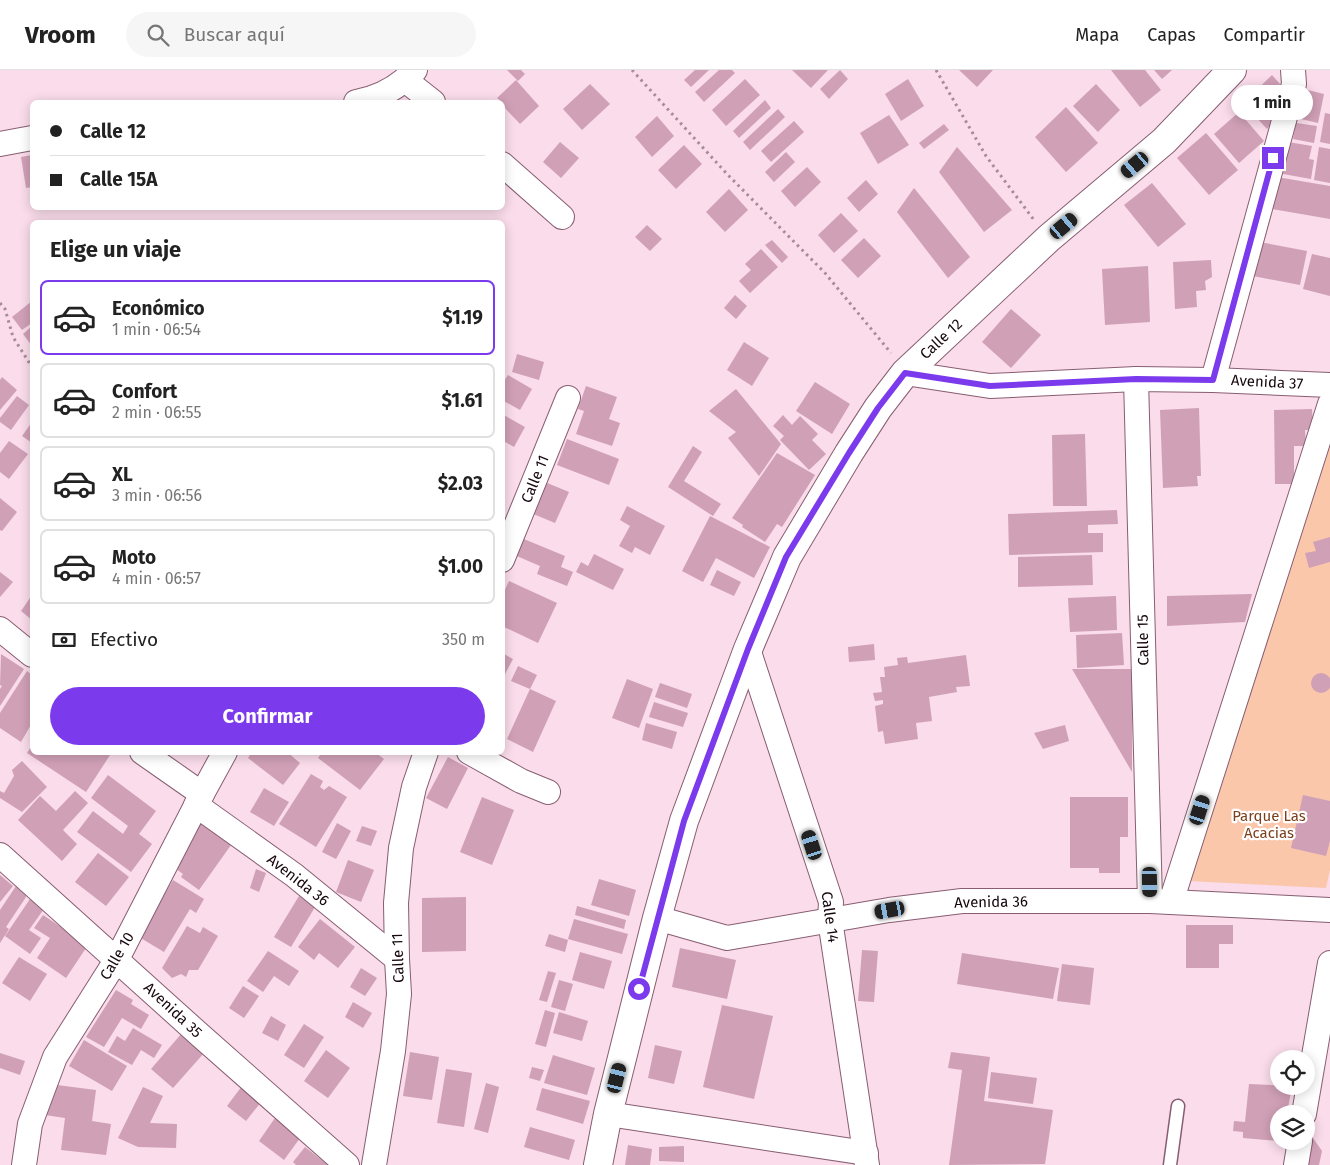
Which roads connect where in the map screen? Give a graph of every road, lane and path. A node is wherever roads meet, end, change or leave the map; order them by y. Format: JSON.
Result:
{"nodes":[{"id":1,"x":632,"y":70,"type":"edge"},
{"id":2,"x":936,"y":70,"type":"edge"},
{"id":3,"x":1232,"y":70,"type":"edge"},
{"id":4,"x":1293,"y":70,"type":"edge"},
{"id":5,"x":410,"y":75,"type":"edge"},
{"id":6,"x":363,"y":100,"type":"edge"},
{"id":7,"x":431,"y":100,"type":"edge"},
{"id":8,"x":30,"y":138,"type":"edge"},
{"id":9,"x":0,"y":144,"type":"edge"},
{"id":10,"x":505,"y":167,"type":"edge"},
{"id":11,"x":562,"y":217,"type":"dead end"},
{"id":12,"x":1036,"y":222,"type":"dead end"},
{"id":13,"x":0,"y":303,"type":"edge"},
{"id":14,"x":898,"y":363,"type":"junction"},
{"id":15,"x":30,"y":364,"type":"edge"},
{"id":16,"x":1136,"y":379,"type":"junction"},
{"id":17,"x":1213,"y":380,"type":"junction"},
{"id":18,"x":1330,"y":385,"type":"edge"},
{"id":19,"x":568,"y":398,"type":"dead end"},
{"id":20,"x":1330,"y":404,"type":"edge"},
{"id":21,"x":505,"y":553,"type":"edge"},
{"id":22,"x":0,"y":629,"type":"edge"},
{"id":23,"x":748,"y":649,"type":"junction"},
{"id":24,"x":30,"y":653,"type":"edge"},
{"id":25,"x":146,"y":755,"type":"edge"},
{"id":26,"x":223,"y":755,"type":"edge"},
{"id":27,"x":425,"y":755,"type":"edge"},
{"id":28,"x":475,"y":755,"type":"edge"},
{"id":29,"x":548,"y":792,"type":"dead end"},
{"id":30,"x":199,"y":800,"type":"junction"},
{"id":31,"x":0,"y":855,"type":"edge"},
{"id":32,"x":1160,"y":902,"type":"junction"},
{"id":33,"x":1330,"y":910,"type":"edge"},
{"id":34,"x":657,"y":918,"type":"junction"},
{"id":35,"x":830,"y":920,"type":"junction"},
{"id":36,"x":117,"y":959,"type":"junction"},
{"id":37,"x":397,"y":959,"type":"junction"},
{"id":38,"x":1330,"y":964,"type":"edge"},
{"id":39,"x":1306,"y":1105,"type":"edge"},
{"id":40,"x":1178,"y":1106,"type":"dead end"},
{"id":41,"x":608,"y":1114,"type":"junction"},
{"id":42,"x":1298,"y":1150,"type":"edge"},
{"id":43,"x":867,"y":1159,"type":"edge"},
{"id":44,"x":24,"y":1165,"type":"edge"},
{"id":45,"x":347,"y":1165,"type":"edge"},
{"id":46,"x":374,"y":1165,"type":"edge"},
{"id":47,"x":598,"y":1165,"type":"edge"},
{"id":48,"x":1170,"y":1165,"type":"edge"},
{"id":49,"x":1296,"y":1165,"type":"edge"}],
"edges":[{"from":1,"to":14,"type":"path"},
{"from":2,"to":12,"type":"path"},
{"from":3,"to":14,"type":"main road","name":"Calle 12"},
{"from":4,"to":17,"type":"street"},
{"from":5,"to":6,"type":"street"},
{"from":5,"to":7,"type":"street"},
{"from":8,"to":9,"type":"street"},
{"from":10,"to":11,"type":"street"},
{"from":13,"to":15,"type":"path"},
{"from":14,"to":16,"type":"street","name":"Avenida 37"},
{"from":14,"to":23,"type":"main road","name":"Calle 12"},
{"from":16,"to":17,"type":"street","name":"Avenida 37"},
{"from":16,"to":32,"type":"street","name":"Calle 15"},
{"from":17,"to":18,"type":"street","name":"Avenida 37"},
{"from":19,"to":21,"type":"street","name":"Calle 11"},
{"from":20,"to":32,"type":"street"},
{"from":22,"to":24,"type":"street"},
{"from":23,"to":34,"type":"main road","name":"Calle 12"},
{"from":23,"to":35,"type":"street","name":"Calle 14"},
{"from":25,"to":30,"type":"street","name":"Avenida 36"},
{"from":26,"to":30,"type":"street","name":"Calle 10"},
{"from":27,"to":37,"type":"street","name":"Calle 11"},
{"from":28,"to":29,"type":"street"},
{"from":30,"to":36,"type":"street","name":"Calle 10"},
{"from":30,"to":37,"type":"street","name":"Avenida 36"},
{"from":31,"to":36,"type":"street","name":"Avenida 35"},
{"from":32,"to":33,"type":"street","name":"Avenida 36"},
{"from":32,"to":35,"type":"street","name":"Avenida 36"},
{"from":34,"to":35,"type":"street","name":"Avenida 36"},
{"from":34,"to":41,"type":"main road","name":"Calle 12"},
{"from":35,"to":43,"type":"street","name":"Calle 14"},
{"from":36,"to":44,"type":"street","name":"Calle 10"},
{"from":36,"to":45,"type":"street","name":"Avenida 35"},
{"from":37,"to":46,"type":"street","name":"Calle 11"},
{"from":38,"to":39,"type":"street"},
{"from":40,"to":48,"type":"lane"},
{"from":41,"to":43,"type":"street"},
{"from":41,"to":47,"type":"main road","name":"Calle 12"},
{"from":42,"to":49,"type":"street"}]}
